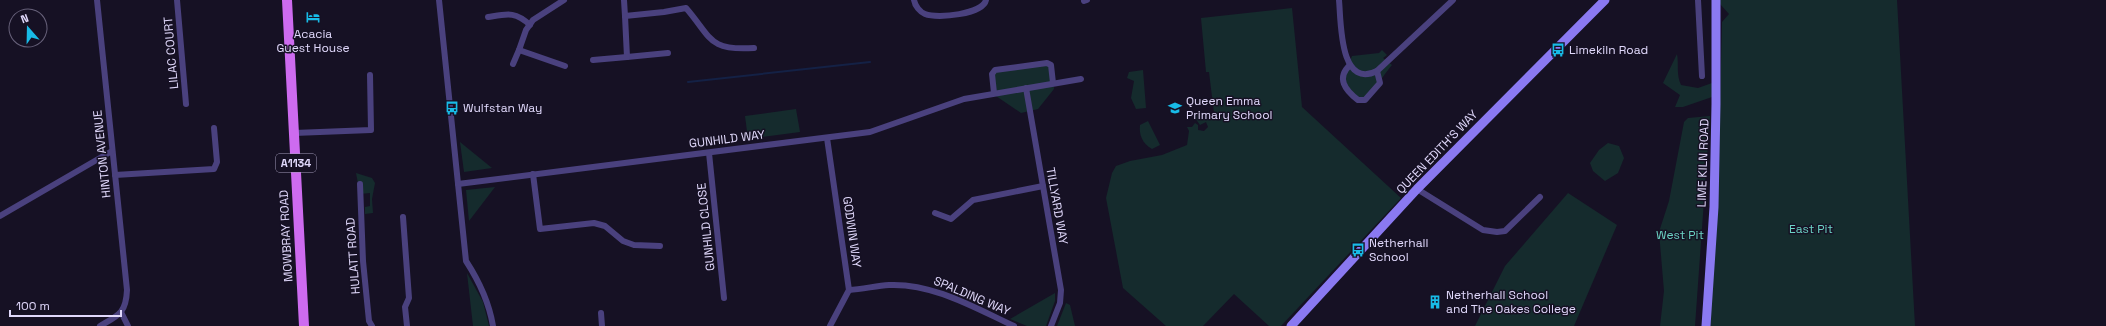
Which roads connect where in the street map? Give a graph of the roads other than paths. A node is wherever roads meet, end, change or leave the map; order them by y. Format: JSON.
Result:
{"nodes":[{"id":1,"x":97,"y":0,"type":"edge"},
{"id":2,"x":177,"y":0,"type":"edge"},
{"id":3,"x":287,"y":0,"type":"edge"},
{"id":4,"x":439,"y":0,"type":"edge"},
{"id":5,"x":564,"y":0,"type":"edge"},
{"id":6,"x":624,"y":0,"type":"edge"},
{"id":7,"x":914,"y":0,"type":"edge"},
{"id":8,"x":986,"y":0,"type":"edge"},
{"id":9,"x":1339,"y":0,"type":"edge"},
{"id":10,"x":1453,"y":0,"type":"edge"},
{"id":11,"x":1605,"y":0,"type":"edge"},
{"id":12,"x":1698,"y":0,"type":"edge"},
{"id":13,"x":1716,"y":0,"type":"edge"},
{"id":14,"x":625,"y":16,"type":"junction"},
{"id":15,"x":488,"y":17,"type":"dead end"},
{"id":16,"x":530,"y":25,"type":"junction"},
{"id":17,"x":754,"y":48,"type":"dead end"},
{"id":18,"x":519,"y":50,"type":"junction"},
{"id":19,"x":668,"y":53,"type":"dead end"},
{"id":20,"x":627,"y":57,"type":"junction"},
{"id":21,"x":593,"y":60,"type":"dead end"},
{"id":22,"x":513,"y":64,"type":"dead end"},
{"id":23,"x":1350,"y":65,"type":"junction"},
{"id":24,"x":565,"y":66,"type":"dead end"},
{"id":25,"x":1377,"y":71,"type":"junction"},
{"id":26,"x":370,"y":75,"type":"dead end"},
{"id":27,"x":1702,"y":76,"type":"dead end"},
{"id":28,"x":1081,"y":78,"type":"dead end"},
{"id":29,"x":1053,"y":83,"type":"junction"},
{"id":30,"x":1026,"y":88,"type":"junction"},
{"id":31,"x":994,"y":92,"type":"junction"},
{"id":32,"x":186,"y":104,"type":"dead end"},
{"id":33,"x":214,"y":128,"type":"dead end"},
{"id":34,"x":294,"y":133,"type":"junction"},
{"id":35,"x":827,"y":138,"type":"junction"},
{"id":36,"x":112,"y":151,"type":"junction"},
{"id":37,"x":709,"y":153,"type":"junction"},
{"id":38,"x":533,"y":174,"type":"junction"},
{"id":39,"x":115,"y":175,"type":"junction"},
{"id":40,"x":360,"y":184,"type":"dead end"},
{"id":41,"x":458,"y":184,"type":"junction"},
{"id":42,"x":1043,"y":186,"type":"junction"},
{"id":43,"x":1417,"y":189,"type":"junction"},
{"id":44,"x":1540,"y":197,"type":"dead end"},
{"id":45,"x":935,"y":213,"type":"dead end"},
{"id":46,"x":0,"y":216,"type":"edge"},
{"id":47,"x":403,"y":217,"type":"dead end"},
{"id":48,"x":660,"y":246,"type":"dead end"},
{"id":49,"x":850,"y":290,"type":"junction"},
{"id":50,"x":724,"y":298,"type":"dead end"},
{"id":51,"x":601,"y":313,"type":"dead end"},
{"id":52,"x":122,"y":314,"type":"junction"},
{"id":53,"x":100,"y":326,"type":"edge"},
{"id":54,"x":128,"y":326,"type":"edge"},
{"id":55,"x":304,"y":326,"type":"edge"},
{"id":56,"x":372,"y":326,"type":"edge"},
{"id":57,"x":407,"y":326,"type":"edge"},
{"id":58,"x":493,"y":326,"type":"edge"},
{"id":59,"x":602,"y":326,"type":"edge"},
{"id":60,"x":830,"y":326,"type":"edge"},
{"id":61,"x":1014,"y":326,"type":"edge"},
{"id":62,"x":1051,"y":326,"type":"edge"},
{"id":63,"x":1291,"y":326,"type":"edge"},
{"id":64,"x":1706,"y":326,"type":"edge"}],
"edges":[{"from":1,"to":36,"type":"street","name":"HINTON AVENUE"},
{"from":2,"to":32,"type":"street","name":"LILAC COURT"},
{"from":3,"to":34,"type":"main road","name":"MOWBRAY ROAD","number":"A1134"},
{"from":4,"to":41,"type":"street"},
{"from":5,"to":16,"type":"street"},
{"from":6,"to":14,"type":"street"},
{"from":7,"to":8,"type":"street"},
{"from":9,"to":23,"type":"street"},
{"from":10,"to":25,"type":"street"},
{"from":11,"to":43,"type":"street","name":"QUEEN EDITH'S WAY"},
{"from":12,"to":27,"type":"street"},
{"from":13,"to":64,"type":"street","name":"LIME KILN ROAD"},
{"from":14,"to":17,"type":"street"},
{"from":14,"to":20,"type":"street"},
{"from":15,"to":16,"type":"street"},
{"from":16,"to":18,"type":"street"},
{"from":18,"to":22,"type":"street"},
{"from":18,"to":24,"type":"street"},
{"from":19,"to":20,"type":"street"},
{"from":20,"to":21,"type":"street"},
{"from":23,"to":25,"type":"street"},
{"from":23,"to":25,"type":"street"},
{"from":26,"to":34,"type":"street"},
{"from":28,"to":29,"type":"street","name":"GUNHILD WAY"},
{"from":29,"to":30,"type":"street","name":"GUNHILD WAY"},
{"from":29,"to":31,"type":"street"},
{"from":30,"to":31,"type":"street","name":"GUNHILD WAY"},
{"from":30,"to":42,"type":"street","name":"TILLYARD WAY"},
{"from":31,"to":35,"type":"street","name":"GUNHILD WAY"},
{"from":33,"to":39,"type":"street"},
{"from":34,"to":55,"type":"main road","name":"MOWBRAY ROAD","number":"A1134"},
{"from":35,"to":37,"type":"street","name":"GUNHILD WAY"},
{"from":35,"to":49,"type":"street","name":"GODWIN WAY"},
{"from":36,"to":39,"type":"street","name":"HINTON AVENUE"},
{"from":36,"to":46,"type":"street"},
{"from":37,"to":38,"type":"street","name":"GUNHILD WAY"},
{"from":37,"to":50,"type":"street","name":"GUNHILD CLOSE"},
{"from":38,"to":41,"type":"street","name":"GUNHILD WAY"},
{"from":38,"to":48,"type":"street"},
{"from":39,"to":52,"type":"street","name":"HINTON AVENUE"},
{"from":40,"to":56,"type":"street","name":"HULATT ROAD"},
{"from":41,"to":58,"type":"street"},
{"from":42,"to":45,"type":"street"},
{"from":42,"to":62,"type":"street","name":"TILLYARD WAY"},
{"from":43,"to":44,"type":"street"},
{"from":43,"to":63,"type":"street","name":"QUEEN EDITH'S WAY"},
{"from":47,"to":57,"type":"street"},
{"from":49,"to":60,"type":"street"},
{"from":49,"to":61,"type":"street","name":"SPALDING WAY"},
{"from":51,"to":59,"type":"street"},
{"from":52,"to":53,"type":"street"},
{"from":52,"to":54,"type":"street"}]}
